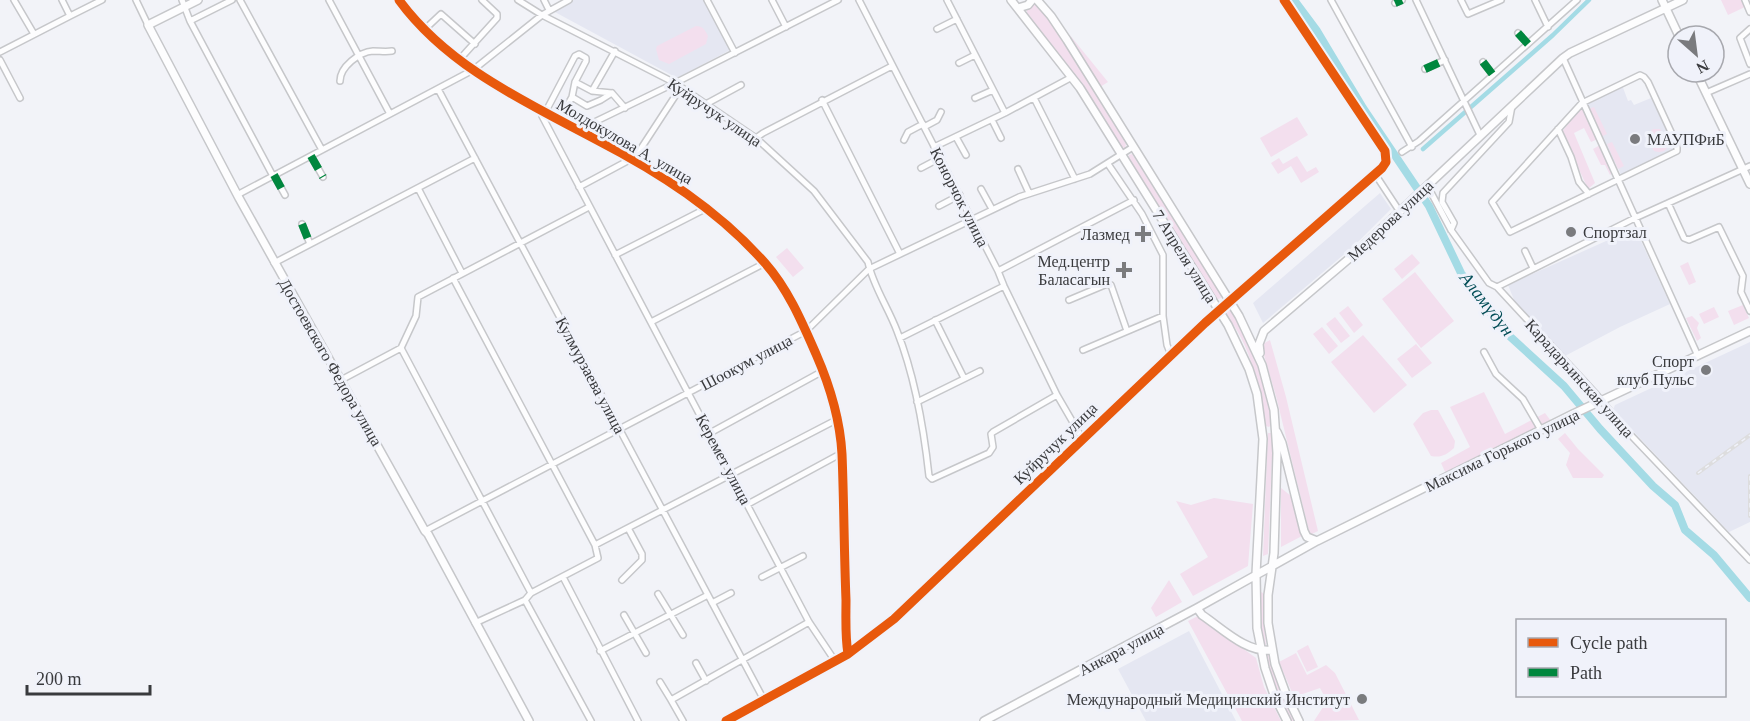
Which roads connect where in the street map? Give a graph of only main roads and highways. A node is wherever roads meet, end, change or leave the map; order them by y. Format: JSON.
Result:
{"nodes":[{"id":1,"x":198,"y":0,"type":"edge"},
{"id":2,"x":1011,"y":0,"type":"edge"},
{"id":3,"x":1034,"y":0,"type":"edge"},
{"id":4,"x":1662,"y":0,"type":"edge"},
{"id":5,"x":1683,"y":0,"type":"edge"},
{"id":6,"x":184,"y":3,"type":"edge"},
{"id":7,"x":1018,"y":8,"type":"junction"},
{"id":8,"x":1666,"y":8,"type":"junction"},
{"id":9,"x":1673,"y":24,"type":"edge"},
{"id":10,"x":1702,"y":84,"type":"edge"},
{"id":11,"x":1747,"y":168,"type":"edge"},
{"id":12,"x":1750,"y":184,"type":"edge"},
{"id":13,"x":1246,"y":328,"type":"junction"},
{"id":14,"x":1264,"y":331,"type":"junction"},
{"id":15,"x":1750,"y":331,"type":"edge"},
{"id":16,"x":1261,"y":363,"type":"junction"},
{"id":17,"x":1276,"y":428,"type":"junction"},
{"id":18,"x":1263,"y":431,"type":"junction"},
{"id":19,"x":1317,"y":541,"type":"junction"},
{"id":20,"x":1271,"y":566,"type":"junction"},
{"id":21,"x":1256,"y":574,"type":"junction"},
{"id":22,"x":1197,"y":608,"type":"junction"},
{"id":23,"x":1272,"y":650,"type":"junction"},
{"id":24,"x":1260,"y":651,"type":"junction"},
{"id":25,"x":529,"y":721,"type":"edge"},
{"id":26,"x":984,"y":721,"type":"edge"},
{"id":27,"x":1287,"y":721,"type":"edge"},
{"id":28,"x":1299,"y":721,"type":"edge"}],
"edges":[{"from":1,"to":6,"type":"main road"},
{"from":2,"to":7,"type":"main road","name":"7 Апреля улица"},
{"from":3,"to":7,"type":"main road"},
{"from":3,"to":13,"type":"main road","name":"7 Апреля улица"},
{"from":4,"to":8,"type":"main road"},
{"from":5,"to":8,"type":"main road","name":"Медерова улица"},
{"from":6,"to":25,"type":"main road","name":"Достоевского Федора улица"},
{"from":7,"to":18,"type":"main road","name":"7 Апреля улица"},
{"from":8,"to":9,"type":"main road"},
{"from":8,"to":14,"type":"main road","name":"Медерова улица"},
{"from":10,"to":11,"type":"main road"},
{"from":11,"to":12,"type":"main road"},
{"from":13,"to":14,"type":"main road"},
{"from":13,"to":16,"type":"main road","name":"7 Апреля улица"},
{"from":14,"to":16,"type":"main road"},
{"from":15,"to":19,"type":"main road","name":"Максима Горького улица"},
{"from":16,"to":17,"type":"main road","name":"7 Апреля улица"},
{"from":17,"to":18,"type":"main road"},
{"from":17,"to":19,"type":"main road"},
{"from":17,"to":20,"type":"main road","name":"7 Апреля улица"},
{"from":18,"to":21,"type":"main road","name":"7 Апреля улица"},
{"from":19,"to":20,"type":"main road","name":"Максима Горького улица"},
{"from":20,"to":21,"type":"main road","name":"Максима Горького улица"},
{"from":20,"to":23,"type":"main road","name":"7 Апреля улица"},
{"from":21,"to":22,"type":"main road","name":"Анкара улица"},
{"from":21,"to":24,"type":"main road","name":"7 Апреля улица"},
{"from":22,"to":24,"type":"main road"},
{"from":22,"to":26,"type":"main road","name":"Анкара улица"},
{"from":23,"to":24,"type":"main road"},
{"from":23,"to":28,"type":"main road","name":"7 Апреля улица"},
{"from":24,"to":27,"type":"main road","name":"7 Апреля улица"}]}
